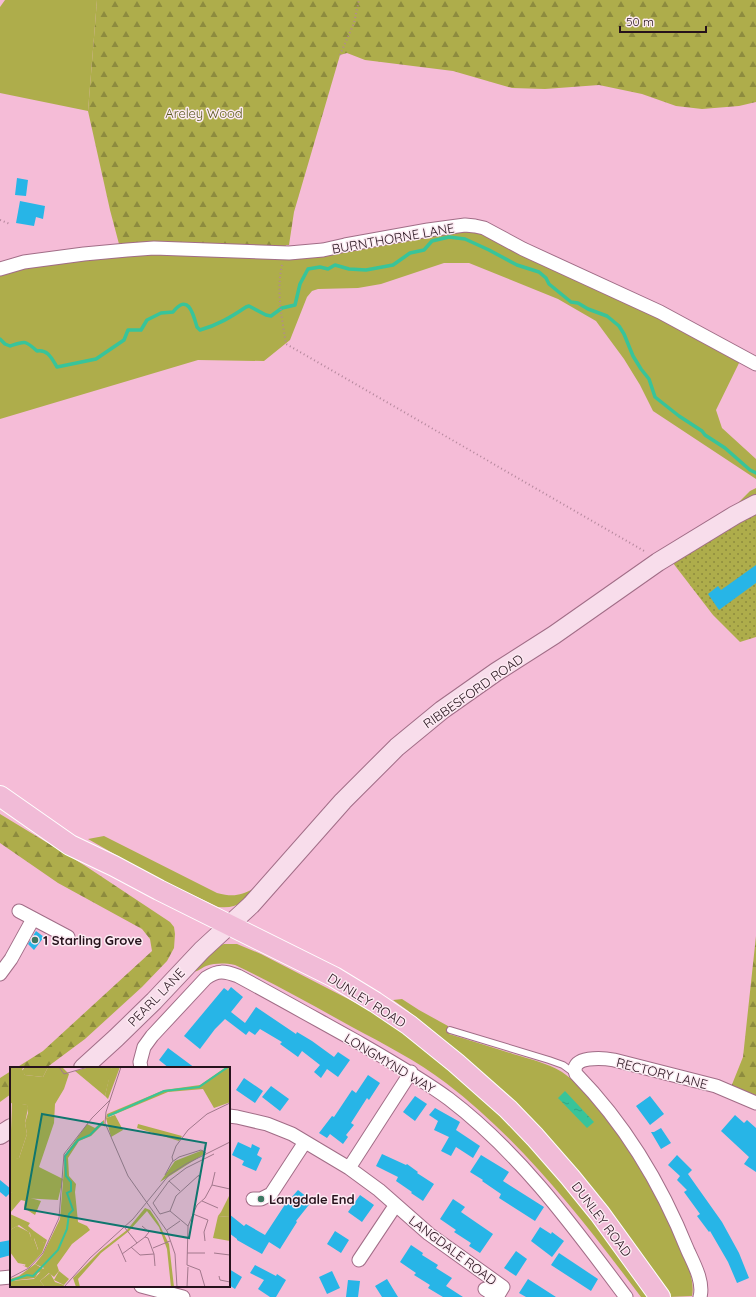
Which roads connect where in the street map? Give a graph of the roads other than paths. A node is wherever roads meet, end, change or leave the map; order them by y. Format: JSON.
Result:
{"nodes":[{"id":1,"x":0,"y":269,"type":"edge"},
{"id":2,"x":756,"y":364,"type":"edge"},
{"id":3,"x":756,"y":504,"type":"edge"},
{"id":4,"x":0,"y":796,"type":"edge"},
{"id":5,"x":18,"y":911,"type":"dead end"},
{"id":6,"x":33,"y":919,"type":"junction"},
{"id":7,"x":229,"y":925,"type":"junction"},
{"id":8,"x":68,"y":937,"type":"dead end"},
{"id":9,"x":0,"y":974,"type":"edge"},
{"id":10,"x":450,"y":1030,"type":"dead end"},
{"id":11,"x":141,"y":1062,"type":"edge"},
{"id":12,"x":84,"y":1067,"type":"edge"},
{"id":13,"x":411,"y":1072,"type":"junction"},
{"id":14,"x":576,"y":1074,"type":"junction"},
{"id":15,"x":756,"y":1103,"type":"edge"},
{"id":16,"x":230,"y":1116,"type":"edge"},
{"id":17,"x":10,"y":1129,"type":"edge"},
{"id":18,"x":0,"y":1135,"type":"edge"},
{"id":19,"x":305,"y":1142,"type":"junction"},
{"id":20,"x":349,"y":1168,"type":"junction"},
{"id":21,"x":253,"y":1199,"type":"dead end"},
{"id":22,"x":395,"y":1206,"type":"junction"},
{"id":23,"x":359,"y":1260,"type":"dead end"},
{"id":24,"x":10,"y":1277,"type":"edge"},
{"id":25,"x":0,"y":1278,"type":"edge"},
{"id":26,"x":145,"y":1287,"type":"edge"},
{"id":27,"x":485,"y":1289,"type":"dead end"},
{"id":28,"x":702,"y":1294,"type":"edge"},
{"id":29,"x":183,"y":1297,"type":"edge"},
{"id":30,"x":497,"y":1297,"type":"edge"},
{"id":31,"x":626,"y":1297,"type":"edge"},
{"id":32,"x":660,"y":1297,"type":"edge"}],
"edges":[{"from":1,"to":2,"type":"street","name":"BURNTHORNE LANE"},
{"from":3,"to":7,"type":"main road","name":"RIBBESFORD ROAD"},
{"from":4,"to":7,"type":"main road","name":"DUNLEY ROAD"},
{"from":5,"to":6,"type":"street"},
{"from":6,"to":8,"type":"street"},
{"from":6,"to":9,"type":"street"},
{"from":7,"to":12,"type":"main road","name":"PEARL LANE"},
{"from":7,"to":32,"type":"main road","name":"DUNLEY ROAD"},
{"from":10,"to":14,"type":"lane"},
{"from":11,"to":13,"type":"street","name":"LONGMYND WAY"},
{"from":13,"to":20,"type":"street"},
{"from":13,"to":31,"type":"street","name":"LONGMYND WAY"},
{"from":14,"to":15,"type":"street","name":"RECTORY LANE"},
{"from":14,"to":28,"type":"street"},
{"from":16,"to":19,"type":"street","name":"LANGDALE ROAD"},
{"from":17,"to":18,"type":"main road"},
{"from":19,"to":20,"type":"street","name":"LANGDALE ROAD"},
{"from":19,"to":21,"type":"street"},
{"from":20,"to":22,"type":"street","name":"LANGDALE ROAD"},
{"from":22,"to":23,"type":"street","name":"LANGDALE ROAD"},
{"from":22,"to":30,"type":"street","name":"LANGDALE ROAD"},
{"from":24,"to":25,"type":"street"},
{"from":26,"to":29,"type":"street"},
{"from":27,"to":30,"type":"street","name":"LANGDALE ROAD"}]}
